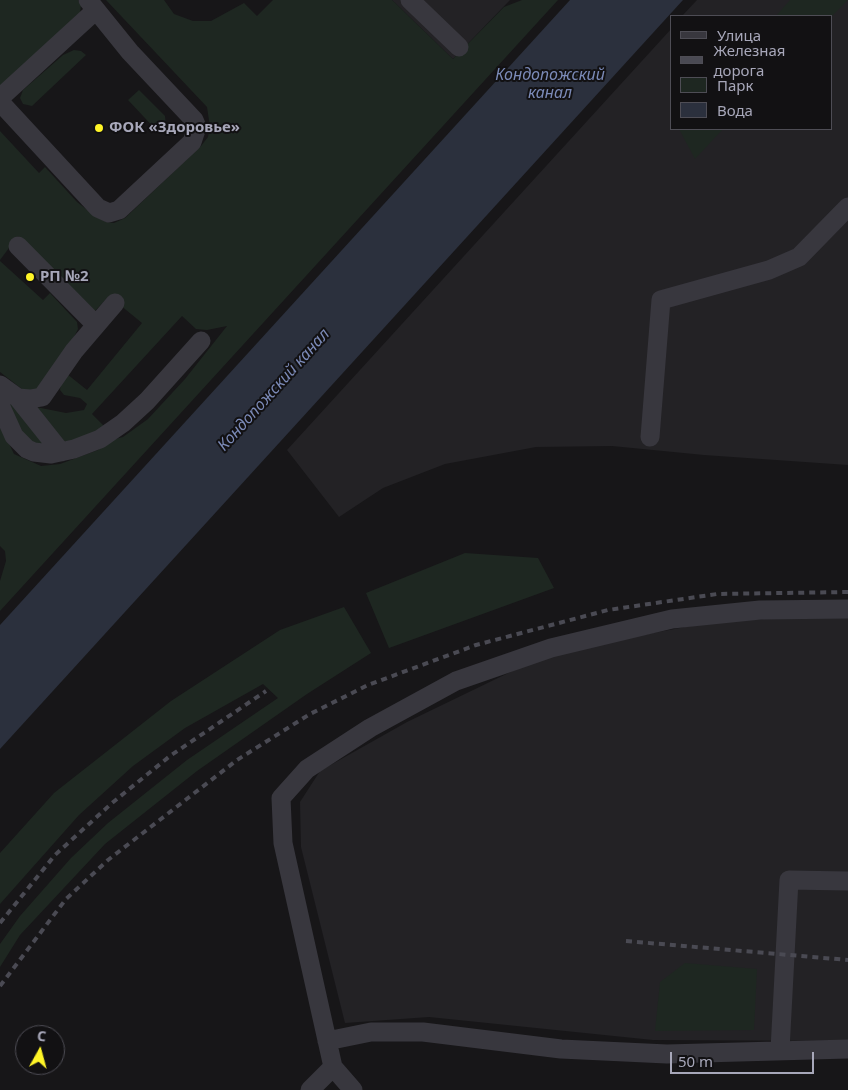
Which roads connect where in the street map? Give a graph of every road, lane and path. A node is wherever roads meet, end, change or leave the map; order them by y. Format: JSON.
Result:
{"nodes":[{"id":1,"x":410,"y":0,"type":"edge"},
{"id":2,"x":92,"y":5,"type":"edge"},
{"id":3,"x":459,"y":47,"type":"dead end"},
{"id":4,"x":0,"y":100,"type":"edge"},
{"id":5,"x":848,"y":207,"type":"edge"},
{"id":6,"x":18,"y":246,"type":"dead end"},
{"id":7,"x":115,"y":303,"type":"dead end"},
{"id":8,"x":96,"y":325,"type":"junction"},
{"id":9,"x":201,"y":341,"type":"dead end"},
{"id":10,"x":0,"y":385,"type":"edge"},
{"id":11,"x":18,"y":398,"type":"junction"},
{"id":12,"x":0,"y":405,"type":"edge"},
{"id":13,"x":650,"y":437,"type":"dead end"},
{"id":14,"x":61,"y":452,"type":"junction"},
{"id":15,"x":848,"y":609,"type":"edge"},
{"id":16,"x":848,"y":881,"type":"edge"},
{"id":17,"x":327,"y":1041,"type":"junction"},
{"id":18,"x":848,"y":1049,"type":"edge"},
{"id":19,"x":780,"y":1050,"type":"junction"},
{"id":20,"x":333,"y":1066,"type":"junction"},
{"id":21,"x":310,"y":1090,"type":"edge"},
{"id":22,"x":353,"y":1090,"type":"edge"}],
"edges":[{"from":1,"to":3,"type":"street"},
{"from":2,"to":4,"type":"street"},
{"from":2,"to":4,"type":"street"},
{"from":5,"to":13,"type":"street"},
{"from":6,"to":8,"type":"street"},
{"from":7,"to":8,"type":"street"},
{"from":8,"to":11,"type":"street"},
{"from":9,"to":14,"type":"street"},
{"from":10,"to":11,"type":"street"},
{"from":11,"to":14,"type":"street"},
{"from":12,"to":14,"type":"street"},
{"from":15,"to":17,"type":"street"},
{"from":16,"to":19,"type":"street"},
{"from":17,"to":19,"type":"street"},
{"from":17,"to":20,"type":"street"},
{"from":18,"to":19,"type":"street"},
{"from":20,"to":21,"type":"street"},
{"from":20,"to":22,"type":"street"}]}
